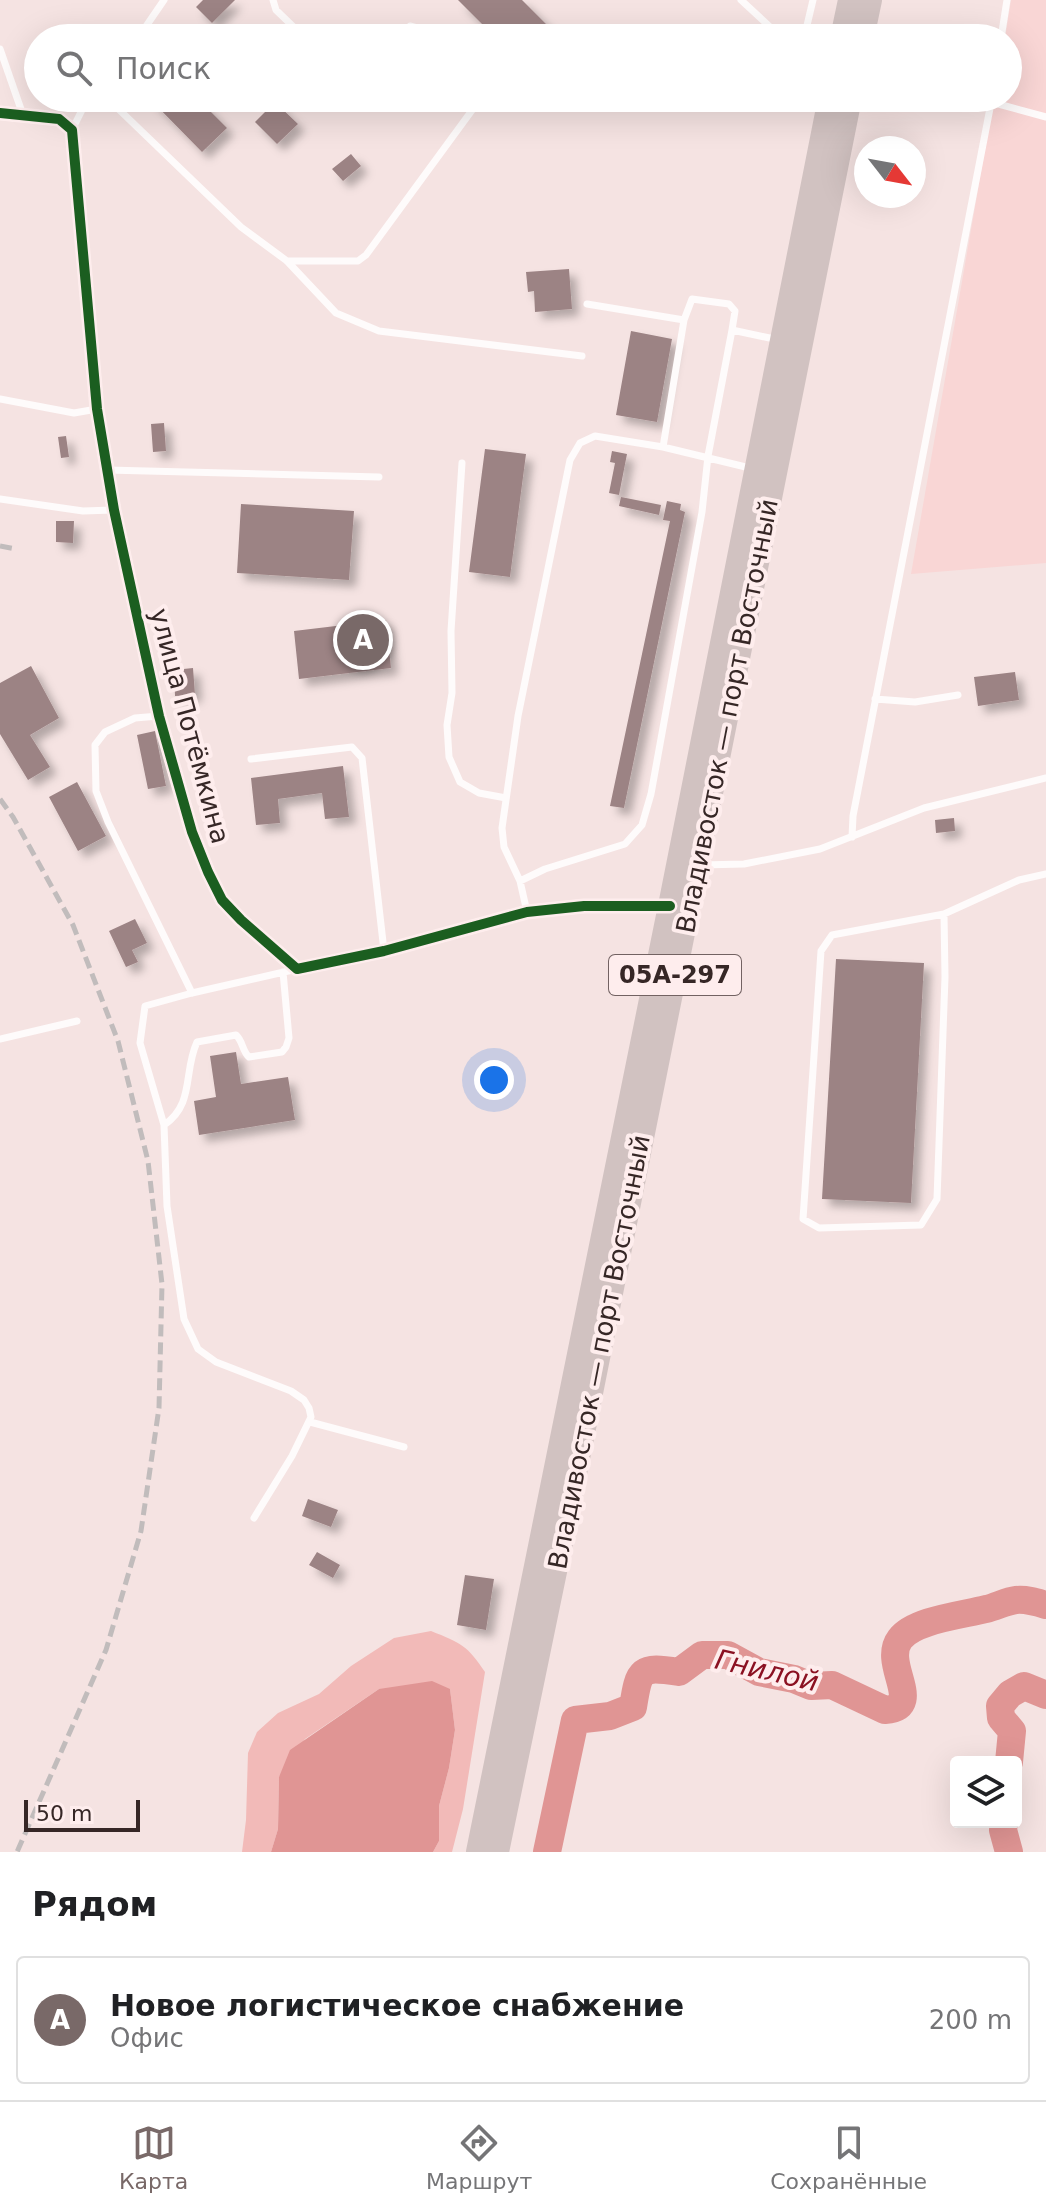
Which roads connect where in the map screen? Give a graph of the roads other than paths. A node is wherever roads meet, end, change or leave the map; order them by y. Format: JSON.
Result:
{"nodes":[{"id":1,"x":164,"y":0,"type":"edge"},
{"id":2,"x":273,"y":0,"type":"edge"},
{"id":3,"x":741,"y":0,"type":"edge"},
{"id":4,"x":813,"y":0,"type":"edge"},
{"id":5,"x":850,"y":0,"type":"edge"},
{"id":6,"x":870,"y":0,"type":"edge"},
{"id":7,"x":1007,"y":0,"type":"edge"},
{"id":8,"x":148,"y":24,"type":"edge"},
{"id":9,"x":290,"y":24,"type":"edge"},
{"id":10,"x":767,"y":24,"type":"edge"},
{"id":11,"x":807,"y":24,"type":"edge"},
{"id":12,"x":845,"y":24,"type":"edge"},
{"id":13,"x":865,"y":24,"type":"edge"},
{"id":14,"x":1003,"y":24,"type":"edge"},
{"id":15,"x":0,"y":49,"type":"edge"},
{"id":16,"x":1022,"y":109,"type":"edge"},
{"id":17,"x":81,"y":112,"type":"edge"},
{"id":18,"x":122,"y":112,"type":"edge"},
{"id":19,"x":471,"y":112,"type":"edge"},
{"id":20,"x":827,"y":112,"type":"edge"},
{"id":21,"x":847,"y":112,"type":"edge"},
{"id":22,"x":990,"y":112,"type":"edge"},
{"id":23,"x":0,"y":113,"type":"edge"},
{"id":24,"x":24,"y":116,"type":"junction"},
{"id":25,"x":1046,"y":117,"type":"edge"},
{"id":26,"x":72,"y":130,"type":"junction"},
{"id":27,"x":287,"y":261,"type":"junction"},
{"id":28,"x":587,"y":304,"type":"dead end"},
{"id":29,"x":684,"y":320,"type":"junction"},
{"id":30,"x":732,"y":330,"type":"junction"},
{"id":31,"x":781,"y":340,"type":"junction"},
{"id":32,"x":582,"y":356,"type":"dead end"},
{"id":33,"x":0,"y":399,"type":"edge"},
{"id":34,"x":97,"y":409,"type":"junction"},
{"id":35,"x":663,"y":447,"type":"junction"},
{"id":36,"x":708,"y":456,"type":"junction"},
{"id":37,"x":462,"y":463,"type":"dead end"},
{"id":38,"x":107,"y":470,"type":"junction"},
{"id":39,"x":756,"y":470,"type":"junction"},
{"id":40,"x":379,"y":477,"type":"dead end"},
{"id":41,"x":0,"y":499,"type":"edge"},
{"id":42,"x":114,"y":510,"type":"junction"},
{"id":43,"x":958,"y":695,"type":"dead end"},
{"id":44,"x":875,"y":699,"type":"junction"},
{"id":45,"x":159,"y":716,"type":"junction"},
{"id":46,"x":251,"y":759,"type":"dead end"},
{"id":47,"x":1046,"y":778,"type":"edge"},
{"id":48,"x":506,"y":798,"type":"junction"},
{"id":49,"x":852,"y":837,"type":"junction"},
{"id":50,"x":697,"y":865,"type":"junction"},
{"id":51,"x":1046,"y":874,"type":"edge"},
{"id":52,"x":520,"y":881,"type":"junction"},
{"id":53,"x":670,"y":906,"type":"junction"},
{"id":54,"x":527,"y":912,"type":"junction"},
{"id":55,"x":944,"y":914,"type":"junction"},
{"id":56,"x":384,"y":951,"type":"junction"},
{"id":57,"x":290,"y":970,"type":"junction"},
{"id":58,"x":192,"y":993,"type":"junction"},
{"id":59,"x":77,"y":1021,"type":"dead end"},
{"id":60,"x":0,"y":1039,"type":"edge"},
{"id":61,"x":164,"y":1125,"type":"junction"},
{"id":62,"x":310,"y":1422,"type":"junction"},
{"id":63,"x":404,"y":1447,"type":"dead end"},
{"id":64,"x":254,"y":1518,"type":"dead end"},
{"id":65,"x":478,"y":1852,"type":"edge"},
{"id":66,"x":497,"y":1852,"type":"edge"}],
"edges":[{"from":1,"to":8,"type":"lane"},
{"from":2,"to":9,"type":"lane"},
{"from":3,"to":10,"type":"lane"},
{"from":4,"to":11,"type":"lane"},
{"from":5,"to":12,"type":"highway"},
{"from":6,"to":13,"type":"highway"},
{"from":7,"to":14,"type":"lane"},
{"from":15,"to":24,"type":"lane"},
{"from":16,"to":25,"type":"lane"},
{"from":17,"to":26,"type":"lane"},
{"from":18,"to":27,"type":"lane"},
{"from":19,"to":27,"type":"lane"},
{"from":20,"to":31,"type":"highway","name":"Владивосток — порт Восточный","number":"05А-297"},
{"from":21,"to":50,"type":"highway","name":"Владивосток — порт Восточный","number":"05А-297"},
{"from":22,"to":44,"type":"lane"},
{"from":23,"to":24,"type":"street"},
{"from":24,"to":26,"type":"street"},
{"from":26,"to":34,"type":"street","name":"улица Потёмкина"},
{"from":27,"to":32,"type":"lane"},
{"from":28,"to":29,"type":"lane"},
{"from":29,"to":30,"type":"lane"},
{"from":29,"to":35,"type":"lane"},
{"from":30,"to":31,"type":"lane"},
{"from":30,"to":36,"type":"lane"},
{"from":31,"to":39,"type":"highway","name":"Владивосток — порт Восточный","number":"05А-297"},
{"from":33,"to":34,"type":"lane"},
{"from":34,"to":38,"type":"street","name":"улица Потёмкина"},
{"from":35,"to":36,"type":"lane"},
{"from":35,"to":48,"type":"lane"},
{"from":36,"to":39,"type":"lane"},
{"from":36,"to":52,"type":"lane"},
{"from":37,"to":48,"type":"lane"},
{"from":38,"to":40,"type":"lane"},
{"from":38,"to":42,"type":"street","name":"улица Потёмкина"},
{"from":39,"to":53,"type":"highway","name":"Владивосток — порт Восточный","number":"05А-297"},
{"from":41,"to":42,"type":"lane"},
{"from":42,"to":45,"type":"street","name":"улица Потёмкина"},
{"from":43,"to":44,"type":"lane"},
{"from":44,"to":49,"type":"lane"},
{"from":45,"to":57,"type":"street","name":"улица Потёмкина"},
{"from":45,"to":58,"type":"lane"},
{"from":46,"to":56,"type":"lane"},
{"from":47,"to":49,"type":"lane"},
{"from":48,"to":52,"type":"lane"},
{"from":49,"to":50,"type":"lane"},
{"from":50,"to":66,"type":"highway","name":"Владивосток — порт Восточный","number":"05А-297"},
{"from":51,"to":55,"type":"lane"},
{"from":52,"to":54,"type":"lane"},
{"from":53,"to":54,"type":"street"},
{"from":53,"to":65,"type":"highway","name":"Владивосток — порт Восточный","number":"05А-297"},
{"from":54,"to":56,"type":"street"},
{"from":55,"to":55,"type":"lane"},
{"from":56,"to":57,"type":"street"},
{"from":57,"to":58,"type":"lane"},
{"from":57,"to":61,"type":"lane"},
{"from":58,"to":61,"type":"lane"},
{"from":59,"to":60,"type":"lane"},
{"from":61,"to":62,"type":"lane"},
{"from":62,"to":63,"type":"lane"},
{"from":62,"to":64,"type":"lane"}]}
